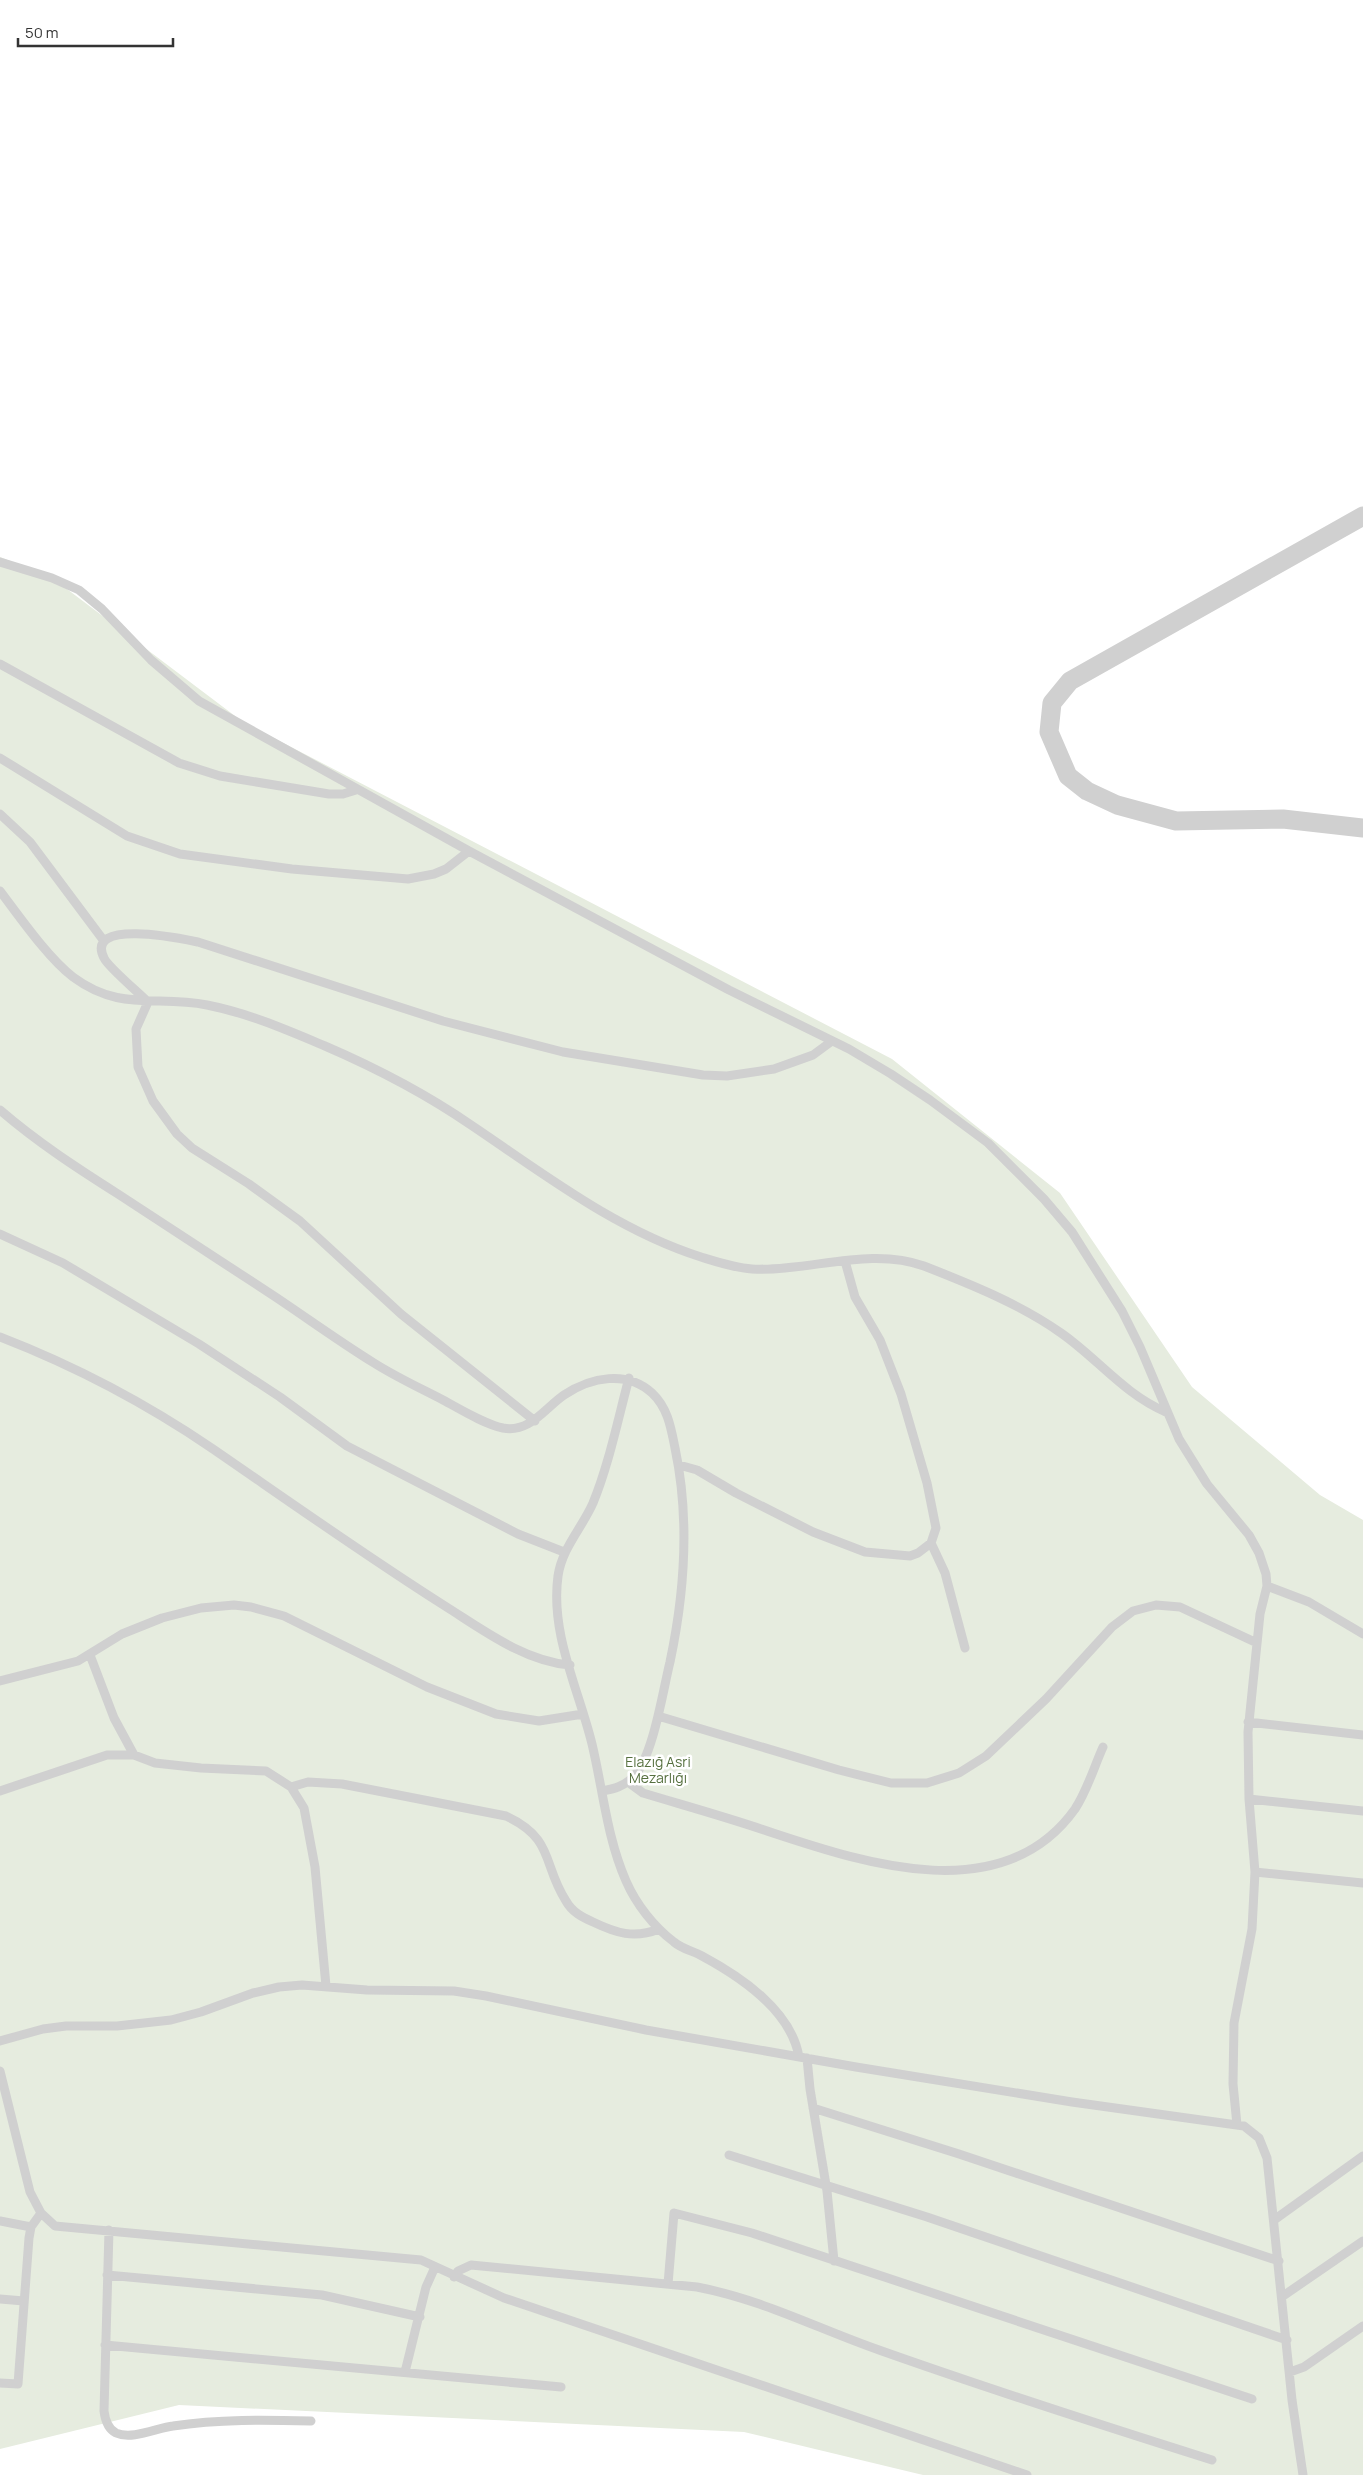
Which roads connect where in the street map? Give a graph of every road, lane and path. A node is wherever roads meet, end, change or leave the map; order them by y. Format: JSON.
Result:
{"nodes":[{"id":1,"x":1363,"y":516,"type":"edge"},
{"id":2,"x":0,"y":562,"type":"edge"},
{"id":3,"x":0,"y":664,"type":"edge"},
{"id":4,"x":0,"y":758,"type":"edge"},
{"id":5,"x":356,"y":790,"type":"junction"},
{"id":6,"x":0,"y":814,"type":"edge"},
{"id":7,"x":1363,"y":828,"type":"edge"},
{"id":8,"x":469,"y":852,"type":"junction"},
{"id":9,"x":0,"y":891,"type":"edge"},
{"id":10,"x":104,"y":941,"type":"junction"},
{"id":11,"x":148,"y":1002,"type":"junction"},
{"id":12,"x":832,"y":1041,"type":"junction"},
{"id":13,"x":0,"y":1110,"type":"edge"},
{"id":14,"x":0,"y":1234,"type":"edge"},
{"id":15,"x":845,"y":1261,"type":"junction"},
{"id":16,"x":0,"y":1337,"type":"edge"},
{"id":17,"x":629,"y":1378,"type":"junction"},
{"id":18,"x":1166,"y":1412,"type":"junction"},
{"id":19,"x":534,"y":1421,"type":"junction"},
{"id":20,"x":679,"y":1465,"type":"junction"},
{"id":21,"x":931,"y":1543,"type":"junction"},
{"id":22,"x":564,"y":1552,"type":"junction"},
{"id":23,"x":1267,"y":1586,"type":"junction"},
{"id":24,"x":1363,"y":1634,"type":"edge"},
{"id":25,"x":1257,"y":1643,"type":"junction"},
{"id":26,"x":965,"y":1648,"type":"dead end"},
{"id":27,"x":90,"y":1655,"type":"junction"},
{"id":28,"x":570,"y":1665,"type":"junction"},
{"id":29,"x":0,"y":1681,"type":"edge"},
{"id":30,"x":583,"y":1714,"type":"junction"},
{"id":31,"x":658,"y":1716,"type":"junction"},
{"id":32,"x":1248,"y":1722,"type":"junction"},
{"id":33,"x":1363,"y":1735,"type":"edge"},
{"id":34,"x":1103,"y":1747,"type":"dead end"},
{"id":35,"x":134,"y":1755,"type":"junction"},
{"id":36,"x":628,"y":1782,"type":"junction"},
{"id":37,"x":291,"y":1787,"type":"junction"},
{"id":38,"x":602,"y":1791,"type":"junction"},
{"id":39,"x":0,"y":1792,"type":"edge"},
{"id":40,"x":1249,"y":1799,"type":"junction"},
{"id":41,"x":1363,"y":1811,"type":"edge"},
{"id":42,"x":1255,"y":1872,"type":"junction"},
{"id":43,"x":1363,"y":1883,"type":"edge"},
{"id":44,"x":659,"y":1930,"type":"junction"},
{"id":45,"x":326,"y":1986,"type":"junction"},
{"id":46,"x":0,"y":2041,"type":"edge"},
{"id":47,"x":803,"y":2058,"type":"junction"},
{"id":48,"x":0,"y":2071,"type":"edge"},
{"id":49,"x":813,"y":2108,"type":"junction"},
{"id":50,"x":1237,"y":2125,"type":"junction"},
{"id":51,"x":729,"y":2155,"type":"dead end"},
{"id":52,"x":1363,"y":2156,"type":"edge"},
{"id":53,"x":826,"y":2184,"type":"junction"},
{"id":54,"x":41,"y":2213,"type":"junction"},
{"id":55,"x":1274,"y":2220,"type":"junction"},
{"id":56,"x":0,"y":2222,"type":"edge"},
{"id":57,"x":31,"y":2227,"type":"junction"},
{"id":58,"x":109,"y":2230,"type":"junction"},
{"id":59,"x":1363,"y":2241,"type":"edge"},
{"id":60,"x":834,"y":2261,"type":"junction"},
{"id":61,"x":1279,"y":2261,"type":"junction"},
{"id":62,"x":435,"y":2267,"type":"junction"},
{"id":63,"x":108,"y":2275,"type":"junction"},
{"id":64,"x":454,"y":2277,"type":"junction"},
{"id":65,"x":668,"y":2284,"type":"junction"},
{"id":66,"x":1283,"y":2296,"type":"junction"},
{"id":67,"x":0,"y":2299,"type":"edge"},
{"id":68,"x":24,"y":2301,"type":"junction"},
{"id":69,"x":420,"y":2317,"type":"junction"},
{"id":70,"x":1363,"y":2326,"type":"edge"},
{"id":71,"x":1287,"y":2340,"type":"junction"},
{"id":72,"x":105,"y":2344,"type":"junction"},
{"id":73,"x":405,"y":2372,"type":"junction"},
{"id":74,"x":1290,"y":2372,"type":"junction"},
{"id":75,"x":0,"y":2383,"type":"edge"},
{"id":76,"x":561,"y":2387,"type":"dead end"},
{"id":77,"x":1252,"y":2399,"type":"dead end"},
{"id":78,"x":311,"y":2421,"type":"dead end"},
{"id":79,"x":1212,"y":2460,"type":"dead end"},
{"id":80,"x":1027,"y":2475,"type":"edge"},
{"id":81,"x":1304,"y":2475,"type":"edge"}],
"edges":[{"from":1,"to":7,"type":"street"},
{"from":2,"to":5,"type":"lane"},
{"from":3,"to":5,"type":"lane"},
{"from":4,"to":8,"type":"lane"},
{"from":5,"to":8,"type":"lane"},
{"from":6,"to":10,"type":"lane"},
{"from":8,"to":12,"type":"lane"},
{"from":9,"to":11,"type":"lane"},
{"from":10,"to":11,"type":"lane"},
{"from":10,"to":12,"type":"lane"},
{"from":11,"to":15,"type":"lane"},
{"from":11,"to":19,"type":"lane"},
{"from":12,"to":18,"type":"lane"},
{"from":13,"to":19,"type":"lane"},
{"from":14,"to":22,"type":"lane"},
{"from":15,"to":18,"type":"lane"},
{"from":15,"to":21,"type":"lane"},
{"from":16,"to":28,"type":"lane"},
{"from":17,"to":19,"type":"lane"},
{"from":17,"to":20,"type":"lane"},
{"from":17,"to":22,"type":"lane"},
{"from":18,"to":23,"type":"lane"},
{"from":20,"to":21,"type":"lane"},
{"from":20,"to":31,"type":"lane"},
{"from":21,"to":26,"type":"lane"},
{"from":22,"to":28,"type":"lane"},
{"from":23,"to":24,"type":"lane"},
{"from":23,"to":25,"type":"lane"},
{"from":25,"to":31,"type":"lane"},
{"from":25,"to":32,"type":"lane"},
{"from":27,"to":29,"type":"lane"},
{"from":27,"to":30,"type":"lane"},
{"from":27,"to":35,"type":"lane"},
{"from":28,"to":30,"type":"lane"},
{"from":30,"to":38,"type":"lane"},
{"from":31,"to":36,"type":"lane"},
{"from":32,"to":33,"type":"lane"},
{"from":32,"to":40,"type":"lane"},
{"from":34,"to":36,"type":"lane"},
{"from":35,"to":37,"type":"lane"},
{"from":35,"to":39,"type":"lane"},
{"from":36,"to":38,"type":"lane"},
{"from":37,"to":44,"type":"lane"},
{"from":37,"to":45,"type":"lane"},
{"from":38,"to":44,"type":"lane"},
{"from":40,"to":41,"type":"lane"},
{"from":40,"to":42,"type":"lane"},
{"from":42,"to":43,"type":"lane"},
{"from":42,"to":50,"type":"lane"},
{"from":44,"to":47,"type":"lane"},
{"from":45,"to":46,"type":"lane"},
{"from":45,"to":47,"type":"lane"},
{"from":47,"to":49,"type":"lane"},
{"from":47,"to":50,"type":"lane"},
{"from":48,"to":54,"type":"lane"},
{"from":49,"to":53,"type":"lane"},
{"from":49,"to":61,"type":"lane"},
{"from":50,"to":55,"type":"lane"},
{"from":51,"to":53,"type":"lane"},
{"from":52,"to":55,"type":"lane"},
{"from":53,"to":60,"type":"lane"},
{"from":53,"to":71,"type":"lane"},
{"from":54,"to":57,"type":"lane"},
{"from":54,"to":58,"type":"lane"},
{"from":55,"to":61,"type":"lane"},
{"from":56,"to":57,"type":"lane"},
{"from":57,"to":68,"type":"lane"},
{"from":58,"to":62,"type":"lane"},
{"from":58,"to":63,"type":"lane"},
{"from":59,"to":66,"type":"lane"},
{"from":60,"to":65,"type":"lane"},
{"from":60,"to":77,"type":"lane"},
{"from":61,"to":66,"type":"lane"},
{"from":62,"to":64,"type":"lane"},
{"from":62,"to":69,"type":"lane"},
{"from":63,"to":69,"type":"lane"},
{"from":63,"to":72,"type":"lane"},
{"from":64,"to":65,"type":"lane"},
{"from":64,"to":80,"type":"lane"},
{"from":65,"to":79,"type":"lane"},
{"from":66,"to":71,"type":"lane"},
{"from":67,"to":68,"type":"lane"},
{"from":68,"to":75,"type":"lane"},
{"from":69,"to":73,"type":"lane"},
{"from":70,"to":74,"type":"lane"},
{"from":71,"to":74,"type":"lane"},
{"from":72,"to":73,"type":"lane"},
{"from":72,"to":78,"type":"lane"},
{"from":73,"to":76,"type":"lane"},
{"from":74,"to":81,"type":"lane"}]}
